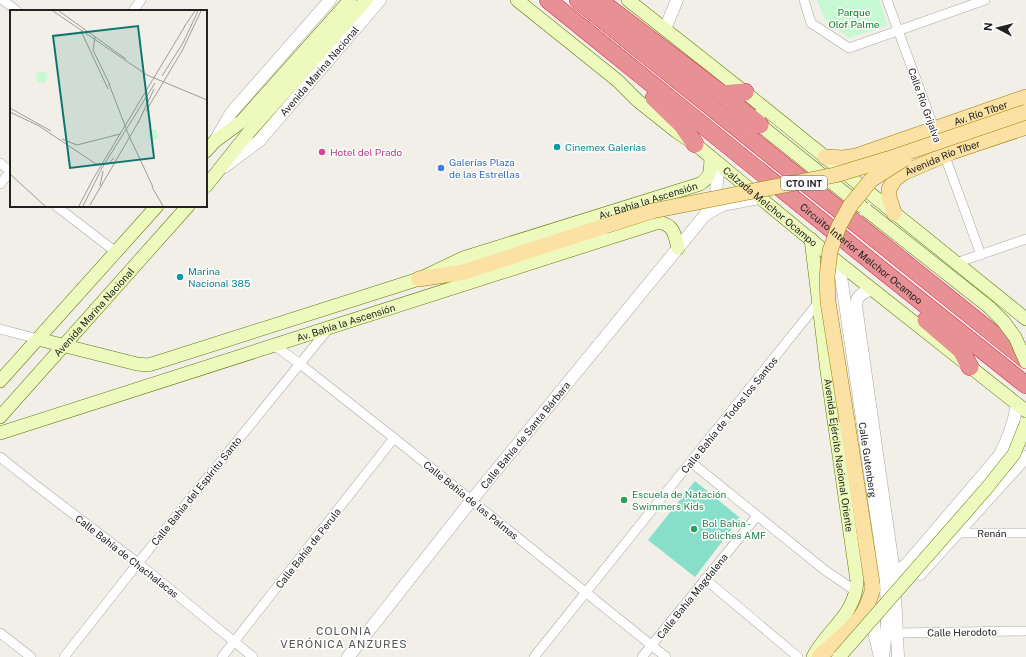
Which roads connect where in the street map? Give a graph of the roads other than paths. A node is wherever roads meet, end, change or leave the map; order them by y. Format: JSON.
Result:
{"nodes":[{"id":1,"x":3,"y":0,"type":"edge"},
{"id":2,"x":141,"y":0,"type":"edge"},
{"id":3,"x":330,"y":0,"type":"edge"},
{"id":4,"x":350,"y":0,"type":"edge"},
{"id":5,"x":366,"y":0,"type":"edge"},
{"id":6,"x":380,"y":0,"type":"edge"},
{"id":7,"x":518,"y":0,"type":"edge"},
{"id":8,"x":548,"y":0,"type":"edge"},
{"id":9,"x":578,"y":0,"type":"edge"},
{"id":10,"x":598,"y":0,"type":"edge"},
{"id":11,"x":628,"y":0,"type":"edge"},
{"id":12,"x":677,"y":0,"type":"edge"},
{"id":13,"x":804,"y":0,"type":"edge"},
{"id":14,"x":887,"y":0,"type":"edge"},
{"id":15,"x":985,"y":0,"type":"edge"},
{"id":16,"x":16,"y":10,"type":"edge"},
{"id":17,"x":134,"y":10,"type":"edge"},
{"id":18,"x":333,"y":29,"type":"junction"},
{"id":19,"x":665,"y":29,"type":"junction"},
{"id":20,"x":898,"y":31,"type":"junction"},
{"id":21,"x":634,"y":70,"type":"junction"},
{"id":22,"x":722,"y":94,"type":"junction"},
{"id":23,"x":748,"y":95,"type":"junction"},
{"id":24,"x":1026,"y":97,"type":"edge"},
{"id":25,"x":1026,"y":112,"type":"edge"},
{"id":26,"x":760,"y":125,"type":"junction"},
{"id":27,"x":1026,"y":127,"type":"edge"},
{"id":28,"x":938,"y":128,"type":"junction"},
{"id":29,"x":215,"y":141,"type":"junction"},
{"id":30,"x":695,"y":144,"type":"junction"},
{"id":31,"x":923,"y":147,"type":"junction"},
{"id":32,"x":207,"y":150,"type":"edge"},
{"id":33,"x":948,"y":154,"type":"junction"},
{"id":34,"x":825,"y":157,"type":"junction"},
{"id":35,"x":715,"y":161,"type":"junction"},
{"id":36,"x":0,"y":163,"type":"edge"},
{"id":37,"x":10,"y":170,"type":"edge"},
{"id":38,"x":219,"y":171,"type":"junction"},
{"id":39,"x":10,"y":172,"type":"edge"},
{"id":40,"x":0,"y":184,"type":"edge"},
{"id":41,"x":207,"y":185,"type":"edge"},
{"id":42,"x":760,"y":198,"type":"junction"},
{"id":43,"x":57,"y":207,"type":"edge"},
{"id":44,"x":156,"y":207,"type":"edge"},
{"id":45,"x":187,"y":207,"type":"edge"},
{"id":46,"x":894,"y":213,"type":"junction"},
{"id":47,"x":705,"y":214,"type":"junction"},
{"id":48,"x":1026,"y":239,"type":"edge"},
{"id":49,"x":811,"y":240,"type":"junction"},
{"id":50,"x":678,"y":248,"type":"junction"},
{"id":51,"x":116,"y":252,"type":"junction"},
{"id":52,"x":981,"y":255,"type":"junction"},
{"id":53,"x":839,"y":262,"type":"junction"},
{"id":54,"x":956,"y":263,"type":"junction"},
{"id":55,"x":878,"y":267,"type":"junction"},
{"id":56,"x":419,"y":279,"type":"junction"},
{"id":57,"x":872,"y":289,"type":"junction"},
{"id":58,"x":818,"y":303,"type":"junction"},
{"id":59,"x":1026,"y":319,"type":"edge"},
{"id":60,"x":330,"y":327,"type":"junction"},
{"id":61,"x":0,"y":329,"type":"edge"},
{"id":62,"x":38,"y":339,"type":"junction"},
{"id":63,"x":64,"y":345,"type":"junction"},
{"id":64,"x":274,"y":345,"type":"junction"},
{"id":65,"x":1026,"y":361,"type":"edge"},
{"id":66,"x":156,"y":363,"type":"junction"},
{"id":67,"x":300,"y":364,"type":"junction"},
{"id":68,"x":859,"y":366,"type":"junction"},
{"id":69,"x":970,"y":367,"type":"junction"},
{"id":70,"x":827,"y":371,"type":"junction"},
{"id":71,"x":0,"y":381,"type":"edge"},
{"id":72,"x":160,"y":382,"type":"junction"},
{"id":73,"x":1026,"y":385,"type":"edge"},
{"id":74,"x":1022,"y":408,"type":"edge"},
{"id":75,"x":0,"y":417,"type":"edge"},
{"id":76,"x":1026,"y":424,"type":"edge"},
{"id":77,"x":0,"y":433,"type":"edge"},
{"id":78,"x":394,"y":438,"type":"junction"},
{"id":79,"x":0,"y":457,"type":"edge"},
{"id":80,"x":1026,"y":457,"type":"edge"},
{"id":81,"x":692,"y":463,"type":"junction"},
{"id":82,"x":471,"y":501,"type":"junction"},
{"id":83,"x":757,"y":516,"type":"junction"},
{"id":84,"x":958,"y":533,"type":"junction"},
{"id":85,"x":1026,"y":533,"type":"edge"},
{"id":86,"x":138,"y":563,"type":"junction"},
{"id":87,"x":894,"y":573,"type":"junction"},
{"id":88,"x":705,"y":579,"type":"junction"},
{"id":89,"x":873,"y":589,"type":"junction"},
{"id":90,"x":856,"y":592,"type":"junction"},
{"id":91,"x":586,"y":593,"type":"junction"},
{"id":92,"x":896,"y":600,"type":"junction"},
{"id":93,"x":1026,"y":631,"type":"edge"},
{"id":94,"x":0,"y":633,"type":"edge"},
{"id":95,"x":897,"y":633,"type":"junction"},
{"id":96,"x":234,"y":642,"type":"junction"},
{"id":97,"x":652,"y":645,"type":"junction"},
{"id":98,"x":31,"y":657,"type":"edge"},
{"id":99,"x":64,"y":657,"type":"edge"},
{"id":100,"x":222,"y":657,"type":"edge"},
{"id":101,"x":253,"y":657,"type":"edge"},
{"id":102,"x":348,"y":657,"type":"edge"},
{"id":103,"x":534,"y":657,"type":"edge"},
{"id":104,"x":642,"y":657,"type":"edge"},
{"id":105,"x":666,"y":657,"type":"edge"},
{"id":106,"x":798,"y":657,"type":"edge"},
{"id":107,"x":814,"y":657,"type":"edge"},
{"id":108,"x":819,"y":657,"type":"edge"},
{"id":109,"x":838,"y":657,"type":"edge"},
{"id":110,"x":881,"y":657,"type":"edge"},
{"id":111,"x":898,"y":657,"type":"edge"}],
"edges":[{"from":1,"to":16,"type":"street"},
{"from":2,"to":17,"type":"street"},
{"from":3,"to":29,"type":"street","name":"Avenida Marina Nacional"},
{"from":4,"to":18,"type":"main road","name":"Avenida Marina Nacional"},
{"from":5,"to":18,"type":"main road","name":"Avenida Marina Nacional"},
{"from":6,"to":38,"type":"street","name":"Avenida Marina Nacional"},
{"from":7,"to":30,"type":"main road","name":"Calzada Melchor Ocampo"},
{"from":8,"to":21,"type":"highway","name":"Circuito Interior Melchor Ocampo","number":"CTO INT"},
{"from":9,"to":65,"type":"highway","name":"Circuito Interior Melchor Ocampo","number":"CTO INT"},
{"from":10,"to":22,"type":"highway"},
{"from":11,"to":19,"type":"main road","number":"CTO INT"},
{"from":12,"to":19,"type":"street"},
{"from":13,"to":20,"type":"street"},
{"from":14,"to":20,"type":"street","name":"Calle Río Grijalva"},
{"from":15,"to":20,"type":"street"},
{"from":18,"to":29,"type":"main road","name":"Avenida Marina Nacional"},
{"from":18,"to":38,"type":"main road","name":"Avenida Marina Nacional"},
{"from":19,"to":23,"type":"main road","number":"CTO INT"},
{"from":20,"to":28,"type":"street","name":"Calle Río Grijalva"},
{"from":21,"to":30,"type":"highway"},
{"from":21,"to":55,"type":"highway","name":"Circuito Interior Melchor Ocampo","number":"CTO INT"},
{"from":22,"to":23,"type":"highway"},
{"from":22,"to":26,"type":"highway"},
{"from":23,"to":26,"type":"main road"},
{"from":23,"to":34,"type":"main road","number":"CTO INT"},
{"from":24,"to":28,"type":"main road","name":"Av. Río Tíber"},
{"from":25,"to":31,"type":"main road","bridge":true},
{"from":26,"to":65,"type":"main road","bridge":true},
{"from":27,"to":33,"type":"main road","name":"Avenida Río Tíber"},
{"from":28,"to":33,"type":"main road"},
{"from":28,"to":34,"type":"main road"},
{"from":29,"to":32,"type":"main road","name":"Avenida Marina Nacional"},
{"from":30,"to":35,"type":"main road","name":"Calzada Melchor Ocampo"},
{"from":31,"to":56,"type":"main road","bridge":true},
{"from":31,"to":89,"type":"main road","bridge":true},
{"from":33,"to":46,"type":"main road","name":"Avenida Río Tíber"},
{"from":33,"to":52,"type":"street","name":"Calle Río Grijalva"},
{"from":34,"to":46,"type":"main road","number":"CTO INT"},
{"from":35,"to":42,"type":"main road","name":"Calzada Melchor Ocampo"},
{"from":35,"to":47,"type":"street","name":"Calle Bahía de Santa Bárbara"},
{"from":35,"to":56,"type":"main road","name":"Av. Bahía la Ascensión"},
{"from":36,"to":37,"type":"street"},
{"from":38,"to":41,"type":"main road","name":"Avenida Marina Nacional"},
{"from":39,"to":40,"type":"street"},
{"from":42,"to":47,"type":"street"},
{"from":42,"to":49,"type":"main road","name":"Calzada Melchor Ocampo"},
{"from":43,"to":51,"type":"street"},
{"from":44,"to":51,"type":"main road"},
{"from":45,"to":63,"type":"main road","name":"Avenida Marina Nacional"},
{"from":46,"to":54,"type":"main road","number":"CTO INT"},
{"from":47,"to":50,"type":"street","name":"Calle Bahía de Santa Bárbara"},
{"from":48,"to":52,"type":"street"},
{"from":49,"to":53,"type":"main road","name":"Calzada Melchor Ocampo"},
{"from":49,"to":58,"type":"main road","name":"Avenida Ejército Nacional Oriente"},
{"from":50,"to":60,"type":"main road","name":"Av. Bahía la Ascensión"},
{"from":50,"to":82,"type":"street","name":"Calle Bahía de Santa Bárbara"},
{"from":51,"to":62,"type":"main road"},
{"from":52,"to":54,"type":"street"},
{"from":53,"to":57,"type":"main road","name":"Calzada Melchor Ocampo"},
{"from":53,"to":68,"type":"street","name":"Calle Gutenberg"},
{"from":54,"to":59,"type":"main road","number":"CTO INT"},
{"from":55,"to":69,"type":"highway"},
{"from":55,"to":73,"type":"highway","name":"Circuito Interior Melchor Ocampo","number":"CTO INT"},
{"from":56,"to":66,"type":"main road","name":"Av. Bahía la Ascensión"},
{"from":57,"to":68,"type":"street","name":"Calle Gutenberg"},
{"from":57,"to":69,"type":"main road","name":"Calzada Melchor Ocampo"},
{"from":58,"to":70,"type":"main road","name":"Avenida Ejército Nacional Oriente"},
{"from":58,"to":81,"type":"street","name":"Calle Bahía de Todos los Santos"},
{"from":60,"to":64,"type":"main road","name":"Av. Bahía la Ascensión"},
{"from":60,"to":67,"type":"street","name":"Calle Bahía del Espíritu Santo"},
{"from":61,"to":62,"type":"street"},
{"from":62,"to":63,"type":"main road","name":"Av. Bahía la Ascensión"},
{"from":62,"to":71,"type":"main road"},
{"from":63,"to":66,"type":"main road","name":"Av. Bahía la Ascensión"},
{"from":63,"to":75,"type":"main road","name":"Avenida Marina Nacional"},
{"from":64,"to":67,"type":"street","name":"Calle Bahía de las Palmas"},
{"from":64,"to":72,"type":"main road","name":"Av. Bahía la Ascensión"},
{"from":66,"to":72,"type":"main road"},
{"from":67,"to":78,"type":"street","name":"Calle Bahía de las Palmas"},
{"from":67,"to":86,"type":"street","name":"Calle Bahía del Espíritu Santo"},
{"from":68,"to":70,"type":"street"},
{"from":68,"to":87,"type":"street","name":"Calle Gutenberg"},
{"from":68,"to":110,"type":"street","name":"Calle Gutenberg"},
{"from":69,"to":74,"type":"main road","name":"Calzada Melchor Ocampo"},
{"from":70,"to":90,"type":"main road","name":"Avenida Ejército Nacional Oriente"},
{"from":72,"to":77,"type":"main road","name":"Av. Bahía la Ascensión"},
{"from":74,"to":87,"type":"street"},
{"from":76,"to":109,"type":"main road","bridge":true},
{"from":78,"to":82,"type":"street","name":"Calle Bahía de las Palmas"},
{"from":78,"to":96,"type":"street","name":"Calle Bahía de Perula"},
{"from":79,"to":86,"type":"street","name":"Calle Bahía de Chachalacas"},
{"from":80,"to":84,"type":"street"},
{"from":81,"to":83,"type":"street"},
{"from":81,"to":91,"type":"street","name":"Calle Bahía de Todos los Santos"},
{"from":82,"to":91,"type":"street","name":"Calle Bahía de las Palmas"},
{"from":82,"to":102,"type":"street","name":"Calle Bahía de Santa Bárbara"},
{"from":83,"to":88,"type":"street","name":"Calle Bahía Magdalena"},
{"from":83,"to":90,"type":"street"},
{"from":84,"to":85,"type":"street","name":"Renán"},
{"from":84,"to":92,"type":"street"},
{"from":86,"to":96,"type":"street","name":"Calle Bahía de Chachalacas"},
{"from":86,"to":99,"type":"street","name":"Calle Bahía del Espíritu Santo"},
{"from":87,"to":92,"type":"street","name":"Calle Gutenberg"},
{"from":88,"to":97,"type":"street","name":"Calle Bahía Magdalena"},
{"from":88,"to":106,"type":"street"},
{"from":89,"to":108,"type":"main road"},
{"from":89,"to":110,"type":"street"},
{"from":90,"to":107,"type":"main road","name":"Avenida Ejército Nacional Oriente"},
{"from":91,"to":97,"type":"street","name":"Calle Bahía de las Palmas"},
{"from":91,"to":103,"type":"street","name":"Calle Bahía de Todos los Santos"},
{"from":92,"to":95,"type":"street","name":"Calle Gutenberg"},
{"from":93,"to":95,"type":"street","name":"Calle Herodoto"},
{"from":94,"to":98,"type":"street"},
{"from":95,"to":111,"type":"street","name":"Calle Gutenberg"},
{"from":96,"to":100,"type":"street","name":"Calle Bahía de Perula"},
{"from":96,"to":101,"type":"street","name":"Calle Bahía de Chachalacas"},
{"from":97,"to":104,"type":"street","name":"Calle Bahía Magdalena"},
{"from":97,"to":105,"type":"street","name":"Calle Bahía de las Palmas"}]}
